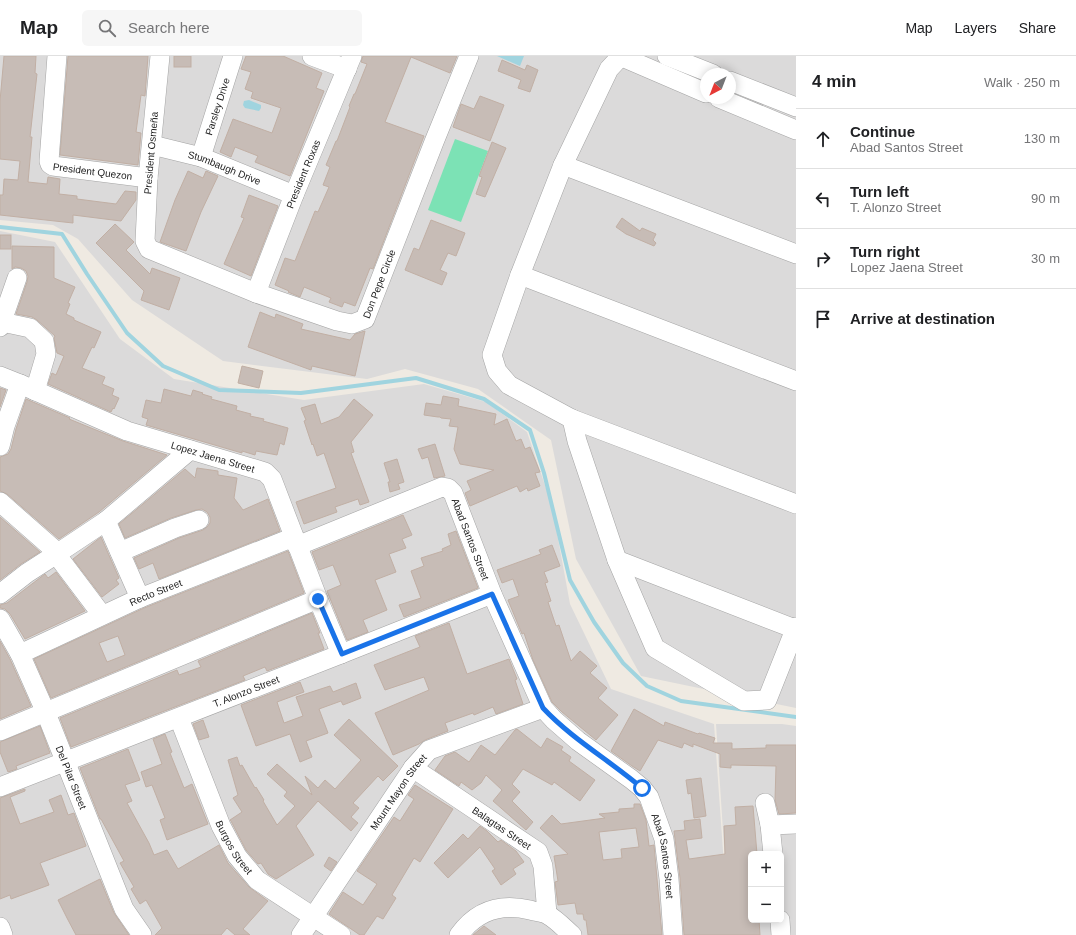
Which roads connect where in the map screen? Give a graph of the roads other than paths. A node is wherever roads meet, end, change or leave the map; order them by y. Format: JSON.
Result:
{"nodes":[{"id":1,"x":57,"y":56,"type":"edge"},
{"id":2,"x":160,"y":56,"type":"edge"},
{"id":3,"x":233,"y":56,"type":"edge"},
{"id":4,"x":312,"y":56,"type":"edge"},
{"id":5,"x":469,"y":56,"type":"edge"},
{"id":6,"x":620,"y":56,"type":"edge"},
{"id":7,"x":667,"y":56,"type":"edge"},
{"id":8,"x":349,"y":63,"type":"edge"},
{"id":9,"x":700,"y":69,"type":"edge"},
{"id":10,"x":736,"y":83,"type":"edge"},
{"id":11,"x":700,"y":90,"type":"edge"},
{"id":12,"x":733,"y":104,"type":"edge"},
{"id":13,"x":796,"y":107,"type":"edge"},
{"id":14,"x":796,"y":130,"type":"edge"},
{"id":15,"x":152,"y":145,"type":"junction"},
{"id":16,"x":201,"y":157,"type":"junction"},
{"id":17,"x":563,"y":165,"type":"junction"},
{"id":18,"x":148,"y":178,"type":"junction"},
{"id":19,"x":294,"y":195,"type":"junction"},
{"id":20,"x":148,"y":249,"type":"joint"},
{"id":21,"x":796,"y":254,"type":"edge"},
{"id":22,"x":520,"y":275,"type":"junction"},
{"id":23,"x":17,"y":278,"type":"dead end"},
{"id":24,"x":256,"y":293,"type":"junction"},
{"id":25,"x":1,"y":324,"type":"edge"},
{"id":26,"x":0,"y":376,"type":"edge"},
{"id":27,"x":796,"y":381,"type":"edge"},
{"id":28,"x":28,"y":388,"type":"junction"},
{"id":29,"x":572,"y":419,"type":"junction"},
{"id":30,"x":0,"y":446,"type":"edge"},
{"id":31,"x":190,"y":450,"type":"junction"},
{"id":32,"x":448,"y":488,"type":"joint"},
{"id":33,"x":0,"y":502,"type":"edge"},
{"id":34,"x":796,"y":504,"type":"edge"},
{"id":35,"x":199,"y":520,"type":"dead end"},
{"id":36,"x":106,"y":521,"type":"junction"},
{"id":37,"x":296,"y":542,"type":"junction"},
{"id":38,"x":120,"y":552,"type":"junction"},
{"id":39,"x":57,"y":553,"type":"junction"},
{"id":40,"x":617,"y":560,"type":"junction"},
{"id":41,"x":0,"y":594,"type":"edge"},
{"id":42,"x":492,"y":594,"type":"junction"},
{"id":43,"x":140,"y":598,"type":"junction"},
{"id":44,"x":318,"y":599,"type":"junction"},
{"id":45,"x":102,"y":616,"type":"junction"},
{"id":46,"x":0,"y":620,"type":"edge"},
{"id":47,"x":796,"y":628,"type":"edge"},
{"id":48,"x":20,"y":654,"type":"junction"},
{"id":49,"x":342,"y":654,"type":"junction"},
{"id":50,"x":543,"y":708,"type":"junction"},
{"id":51,"x":46,"y":713,"type":"junction"},
{"id":52,"x":179,"y":718,"type":"junction"},
{"id":53,"x":0,"y":731,"type":"edge"},
{"id":54,"x":65,"y":762,"type":"junction"},
{"id":55,"x":413,"y":768,"type":"junction"},
{"id":56,"x":0,"y":787,"type":"edge"},
{"id":57,"x":765,"y":803,"type":"dead end"},
{"id":58,"x":796,"y":824,"type":"edge"},
{"id":59,"x":770,"y":825,"type":"junction"},
{"id":60,"x":773,"y":851,"type":"edge"},
{"id":61,"x":547,"y":914,"type":"junction"},
{"id":62,"x":313,"y":917,"type":"junction"},
{"id":63,"x":780,"y":923,"type":"edge"},
{"id":64,"x":0,"y":927,"type":"edge"},
{"id":65,"x":3,"y":935,"type":"edge"},
{"id":66,"x":142,"y":935,"type":"edge"},
{"id":67,"x":301,"y":935,"type":"edge"},
{"id":68,"x":341,"y":935,"type":"edge"},
{"id":69,"x":459,"y":935,"type":"edge"},
{"id":70,"x":572,"y":935,"type":"edge"},
{"id":71,"x":673,"y":935,"type":"edge"},
{"id":72,"x":782,"y":935,"type":"edge"}],
"edges":[{"from":1,"to":18,"type":"street","name":"President Quezon"},
{"from":2,"to":15,"type":"street","name":"President Osmeña"},
{"from":3,"to":16,"type":"street","name":"Parsley Drive"},
{"from":4,"to":8,"type":"street"},
{"from":5,"to":24,"type":"street","name":"Don Pepe Circle"},
{"from":6,"to":11,"type":"street"},
{"from":6,"to":17,"type":"street"},
{"from":7,"to":9,"type":"street"},
{"from":8,"to":19,"type":"street","name":"President Roxas"},
{"from":10,"to":13,"type":"street"},
{"from":12,"to":14,"type":"street"},
{"from":15,"to":16,"type":"street","name":"Stumbaugh Drive"},
{"from":15,"to":18,"type":"street","name":"President Osmeña"},
{"from":16,"to":19,"type":"street","name":"Stumbaugh Drive"},
{"from":17,"to":21,"type":"street"},
{"from":17,"to":22,"type":"street"},
{"from":18,"to":20,"type":"street","name":"President Osmeña"},
{"from":19,"to":24,"type":"street","name":"President Roxas"},
{"from":20,"to":24,"type":"street","name":"Don Pepe Circle"},
{"from":22,"to":27,"type":"street"},
{"from":22,"to":29,"type":"street"},
{"from":23,"to":25,"type":"street"},
{"from":25,"to":28,"type":"street"},
{"from":26,"to":28,"type":"street","name":"Lopez Jaena Street"},
{"from":28,"to":30,"type":"street"},
{"from":28,"to":31,"type":"street","name":"Lopez Jaena Street"},
{"from":29,"to":34,"type":"street"},
{"from":29,"to":40,"type":"street"},
{"from":31,"to":36,"type":"street"},
{"from":31,"to":37,"type":"street","name":"Lopez Jaena Street"},
{"from":32,"to":37,"type":"street","name":"Recto Street"},
{"from":32,"to":42,"type":"street","name":"Abad Santos Street"},
{"from":33,"to":39,"type":"street"},
{"from":35,"to":38,"type":"street"},
{"from":36,"to":38,"type":"street"},
{"from":36,"to":39,"type":"street"},
{"from":37,"to":43,"type":"street","name":"Recto Street"},
{"from":37,"to":44,"type":"street","name":"Lopez Jaena Street"},
{"from":38,"to":43,"type":"street"},
{"from":39,"to":41,"type":"street"},
{"from":39,"to":45,"type":"street"},
{"from":40,"to":47,"type":"street"},
{"from":40,"to":47,"type":"street"},
{"from":42,"to":49,"type":"street","name":"T. Alonzo Street"},
{"from":42,"to":50,"type":"street","name":"Abad Santos Street"},
{"from":43,"to":45,"type":"street","name":"Recto Street"},
{"from":44,"to":49,"type":"street","name":"Lopez Jaena Street"},
{"from":44,"to":51,"type":"street"},
{"from":45,"to":48,"type":"street","name":"Recto Street"},
{"from":46,"to":48,"type":"street","name":"Del Pilar Street"},
{"from":48,"to":51,"type":"street","name":"Del Pilar Street"},
{"from":49,"to":52,"type":"street","name":"T. Alonzo Street"},
{"from":50,"to":55,"type":"street","name":"Mount Mayon Street"},
{"from":50,"to":71,"type":"street","name":"Abad Santos Street"},
{"from":51,"to":53,"type":"street"},
{"from":51,"to":54,"type":"street","name":"Del Pilar Street"},
{"from":52,"to":54,"type":"street","name":"T. Alonzo Street"},
{"from":52,"to":62,"type":"street","name":"Burgos Street"},
{"from":54,"to":56,"type":"street","name":"T. Alonzo Street"},
{"from":54,"to":66,"type":"street","name":"Del Pilar Street"},
{"from":55,"to":61,"type":"street","name":"Balagtas Street"},
{"from":55,"to":62,"type":"street","name":"Mount Mayon Street"},
{"from":57,"to":59,"type":"street"},
{"from":58,"to":59,"type":"street"},
{"from":59,"to":60,"type":"street"},
{"from":61,"to":69,"type":"street"},
{"from":61,"to":70,"type":"street"},
{"from":62,"to":67,"type":"street","name":"Mount Mayon Street"},
{"from":62,"to":68,"type":"street","name":"Burgos Street"},
{"from":63,"to":72,"type":"street"},
{"from":64,"to":65,"type":"street"}]}
